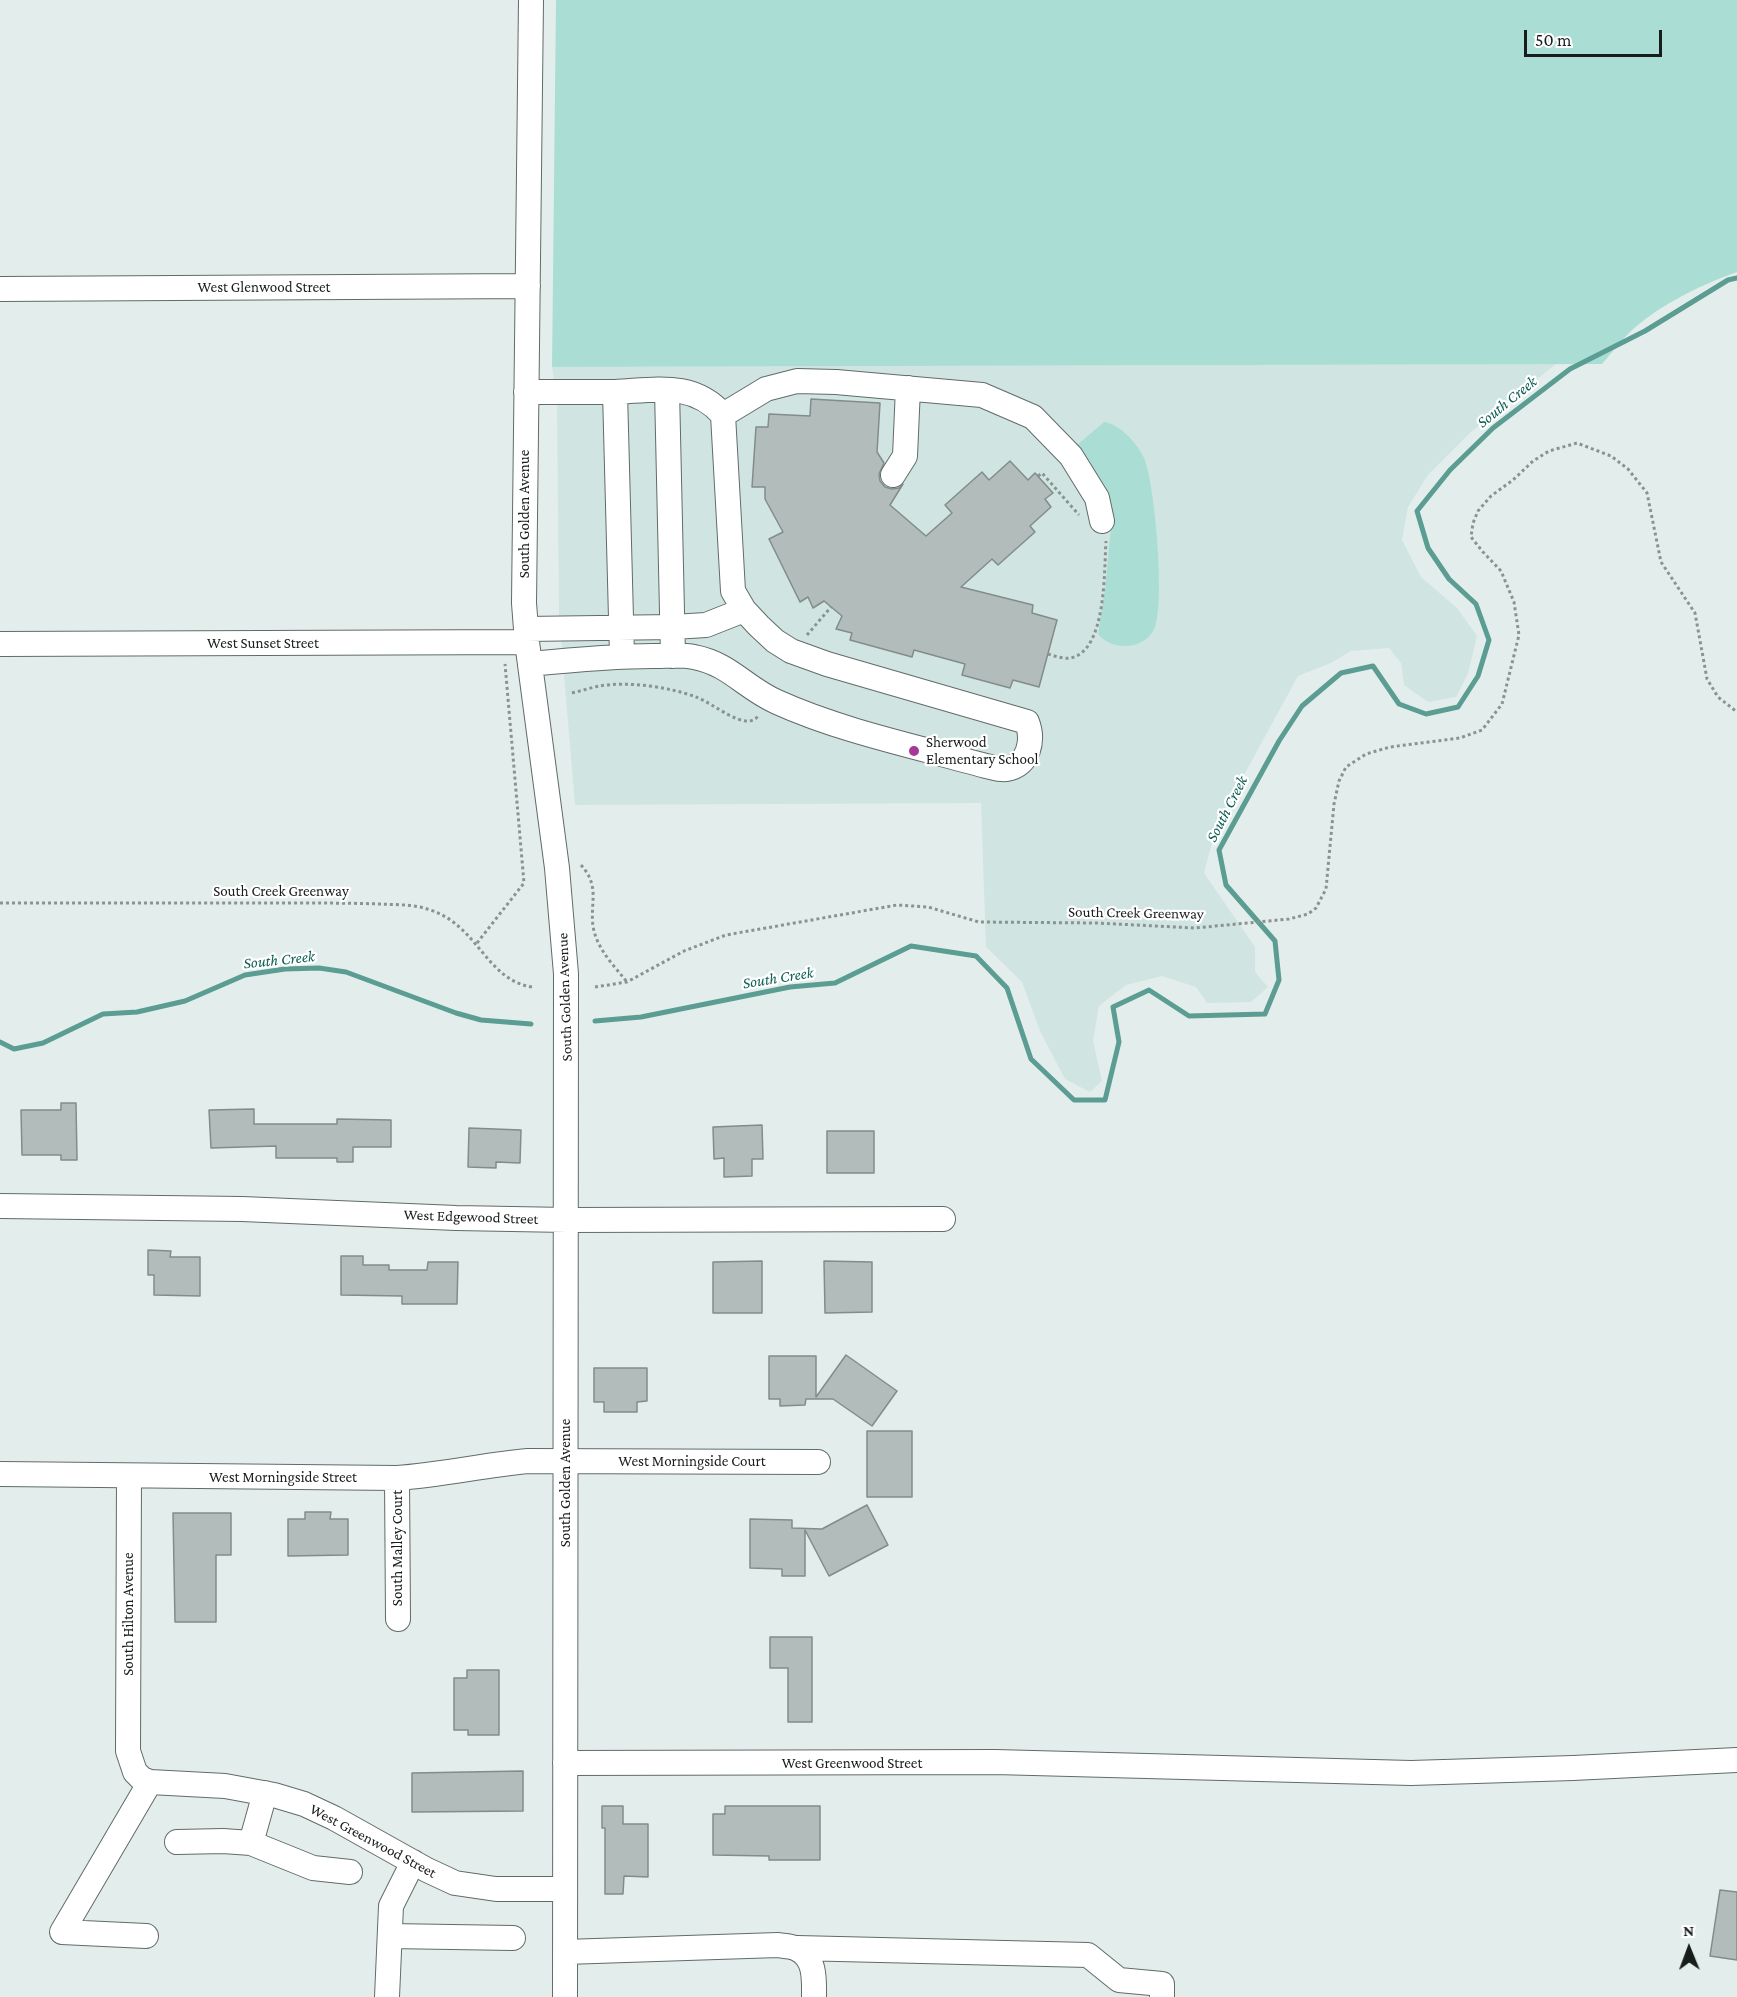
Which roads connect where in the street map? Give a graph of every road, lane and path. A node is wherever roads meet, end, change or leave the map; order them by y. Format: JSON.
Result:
{"nodes":[{"id":1,"x":531,"y":0,"type":"edge"},
{"id":2,"x":528,"y":286,"type":"junction"},
{"id":3,"x":0,"y":289,"type":"edge"},
{"id":4,"x":908,"y":388,"type":"junction"},
{"id":5,"x":667,"y":390,"type":"junction"},
{"id":6,"x":526,"y":392,"type":"junction"},
{"id":7,"x":615,"y":392,"type":"junction"},
{"id":8,"x":723,"y":415,"type":"junction"},
{"id":9,"x":893,"y":475,"type":"dead end"},
{"id":10,"x":1038,"y":476,"type":"dead end"},
{"id":11,"x":1101,"y":521,"type":"junction"},
{"id":12,"x":831,"y":607,"type":"dead end"},
{"id":13,"x":744,"y":610,"type":"junction"},
{"id":14,"x":706,"y":624,"type":"junction"},
{"id":15,"x":673,"y":627,"type":"junction"},
{"id":16,"x":621,"y":628,"type":"junction"},
{"id":17,"x":494,"y":642,"type":"junction"},
{"id":18,"x":801,"y":642,"type":"dead end"},
{"id":19,"x":0,"y":644,"type":"edge"},
{"id":20,"x":527,"y":645,"type":"junction"},
{"id":21,"x":1048,"y":654,"type":"dead end"},
{"id":22,"x":622,"y":656,"type":"junction"},
{"id":23,"x":673,"y":656,"type":"junction"},
{"id":24,"x":710,"y":660,"type":"junction"},
{"id":25,"x":572,"y":693,"type":"dead end"},
{"id":26,"x":762,"y":710,"type":"dead end"},
{"id":27,"x":1737,"y":712,"type":"edge"},
{"id":28,"x":581,"y":865,"type":"dead end"},
{"id":29,"x":0,"y":903,"type":"edge"},
{"id":30,"x":477,"y":943,"type":"junction"},
{"id":31,"x":627,"y":982,"type":"junction"},
{"id":32,"x":532,"y":987,"type":"dead end"},
{"id":33,"x":595,"y":987,"type":"dead end"},
{"id":34,"x":0,"y":1206,"type":"edge"},
{"id":35,"x":943,"y":1219,"type":"dead end"},
{"id":36,"x":567,"y":1220,"type":"junction"},
{"id":37,"x":565,"y":1461,"type":"junction"},
{"id":38,"x":818,"y":1462,"type":"dead end"},
{"id":39,"x":0,"y":1474,"type":"edge"},
{"id":40,"x":129,"y":1476,"type":"junction"},
{"id":41,"x":397,"y":1478,"type":"junction"},
{"id":42,"x":398,"y":1618,"type":"dead end"},
{"id":43,"x":1737,"y":1760,"type":"edge"},
{"id":44,"x":566,"y":1763,"type":"junction"},
{"id":45,"x":150,"y":1782,"type":"junction"},
{"id":46,"x":266,"y":1793,"type":"junction"},
{"id":47,"x":177,"y":1842,"type":"dead end"},
{"id":48,"x":251,"y":1843,"type":"junction"},
{"id":49,"x":413,"y":1862,"type":"junction"},
{"id":50,"x":350,"y":1872,"type":"dead end"},
{"id":51,"x":565,"y":1889,"type":"junction"},
{"id":52,"x":146,"y":1936,"type":"dead end"},
{"id":53,"x":390,"y":1936,"type":"junction"},
{"id":54,"x":513,"y":1938,"type":"dead end"},
{"id":55,"x":797,"y":1948,"type":"junction"},
{"id":56,"x":565,"y":1952,"type":"junction"},
{"id":57,"x":387,"y":1997,"type":"edge"},
{"id":58,"x":565,"y":1997,"type":"edge"},
{"id":59,"x":814,"y":1997,"type":"edge"},
{"id":60,"x":1162,"y":1997,"type":"edge"}],
"edges":[{"from":1,"to":2,"type":"street","name":"South Golden Avenue"},
{"from":2,"to":3,"type":"street","name":"West Glenwood Street"},
{"from":2,"to":6,"type":"street","name":"South Golden Avenue"},
{"from":4,"to":8,"type":"street"},
{"from":4,"to":9,"type":"street"},
{"from":4,"to":11,"type":"street"},
{"from":5,"to":7,"type":"street"},
{"from":5,"to":8,"type":"street"},
{"from":5,"to":15,"type":"street"},
{"from":6,"to":7,"type":"street"},
{"from":6,"to":20,"type":"street","name":"South Golden Avenue"},
{"from":7,"to":16,"type":"street"},
{"from":8,"to":13,"type":"street"},
{"from":10,"to":11,"type":"path"},
{"from":11,"to":21,"type":"path"},
{"from":12,"to":18,"type":"path"},
{"from":13,"to":14,"type":"street"},
{"from":13,"to":24,"type":"street"},
{"from":14,"to":15,"type":"street"},
{"from":14,"to":24,"type":"street"},
{"from":15,"to":16,"type":"street"},
{"from":15,"to":23,"type":"street"},
{"from":16,"to":20,"type":"street"},
{"from":16,"to":22,"type":"street"},
{"from":17,"to":19,"type":"street","name":"West Sunset Street"},
{"from":17,"to":20,"type":"street","name":"West Sunset Street"},
{"from":17,"to":30,"type":"path"},
{"from":20,"to":22,"type":"street"},
{"from":20,"to":36,"type":"street","name":"South Golden Avenue"},
{"from":22,"to":23,"type":"street"},
{"from":23,"to":24,"type":"street"},
{"from":25,"to":26,"type":"path"},
{"from":27,"to":31,"type":"path","name":"South Creek Greenway"},
{"from":28,"to":31,"type":"path"},
{"from":29,"to":30,"type":"path","name":"South Creek Greenway"},
{"from":30,"to":32,"type":"path","name":"South Creek Greenway"},
{"from":31,"to":33,"type":"path","name":"South Creek Greenway"},
{"from":34,"to":36,"type":"street","name":"West Edgewood Street"},
{"from":35,"to":36,"type":"street","name":"West Edgewood Street"},
{"from":36,"to":37,"type":"street","name":"South Golden Avenue"},
{"from":37,"to":38,"type":"street","name":"West Morningside Court"},
{"from":37,"to":41,"type":"street","name":"West Morningside Street"},
{"from":37,"to":44,"type":"street","name":"South Golden Avenue"},
{"from":39,"to":40,"type":"street","name":"West Morningside Street"},
{"from":40,"to":41,"type":"street","name":"West Morningside Street"},
{"from":40,"to":45,"type":"street","name":"South Hilton Avenue"},
{"from":41,"to":42,"type":"street","name":"South Malley Court"},
{"from":43,"to":44,"type":"street","name":"West Greenwood Street"},
{"from":44,"to":51,"type":"street","name":"South Golden Avenue"},
{"from":45,"to":46,"type":"street","name":"West Greenwood Street"},
{"from":45,"to":52,"type":"street"},
{"from":46,"to":48,"type":"street"},
{"from":46,"to":49,"type":"street","name":"West Greenwood Street"},
{"from":47,"to":48,"type":"street"},
{"from":48,"to":50,"type":"street"},
{"from":49,"to":51,"type":"street","name":"West Greenwood Street"},
{"from":49,"to":53,"type":"street"},
{"from":51,"to":56,"type":"street","name":"South Golden Avenue"},
{"from":53,"to":54,"type":"street"},
{"from":53,"to":57,"type":"street"},
{"from":55,"to":56,"type":"street"},
{"from":55,"to":59,"type":"street"},
{"from":55,"to":60,"type":"street"},
{"from":56,"to":58,"type":"street","name":"South Golden Avenue"}]}
